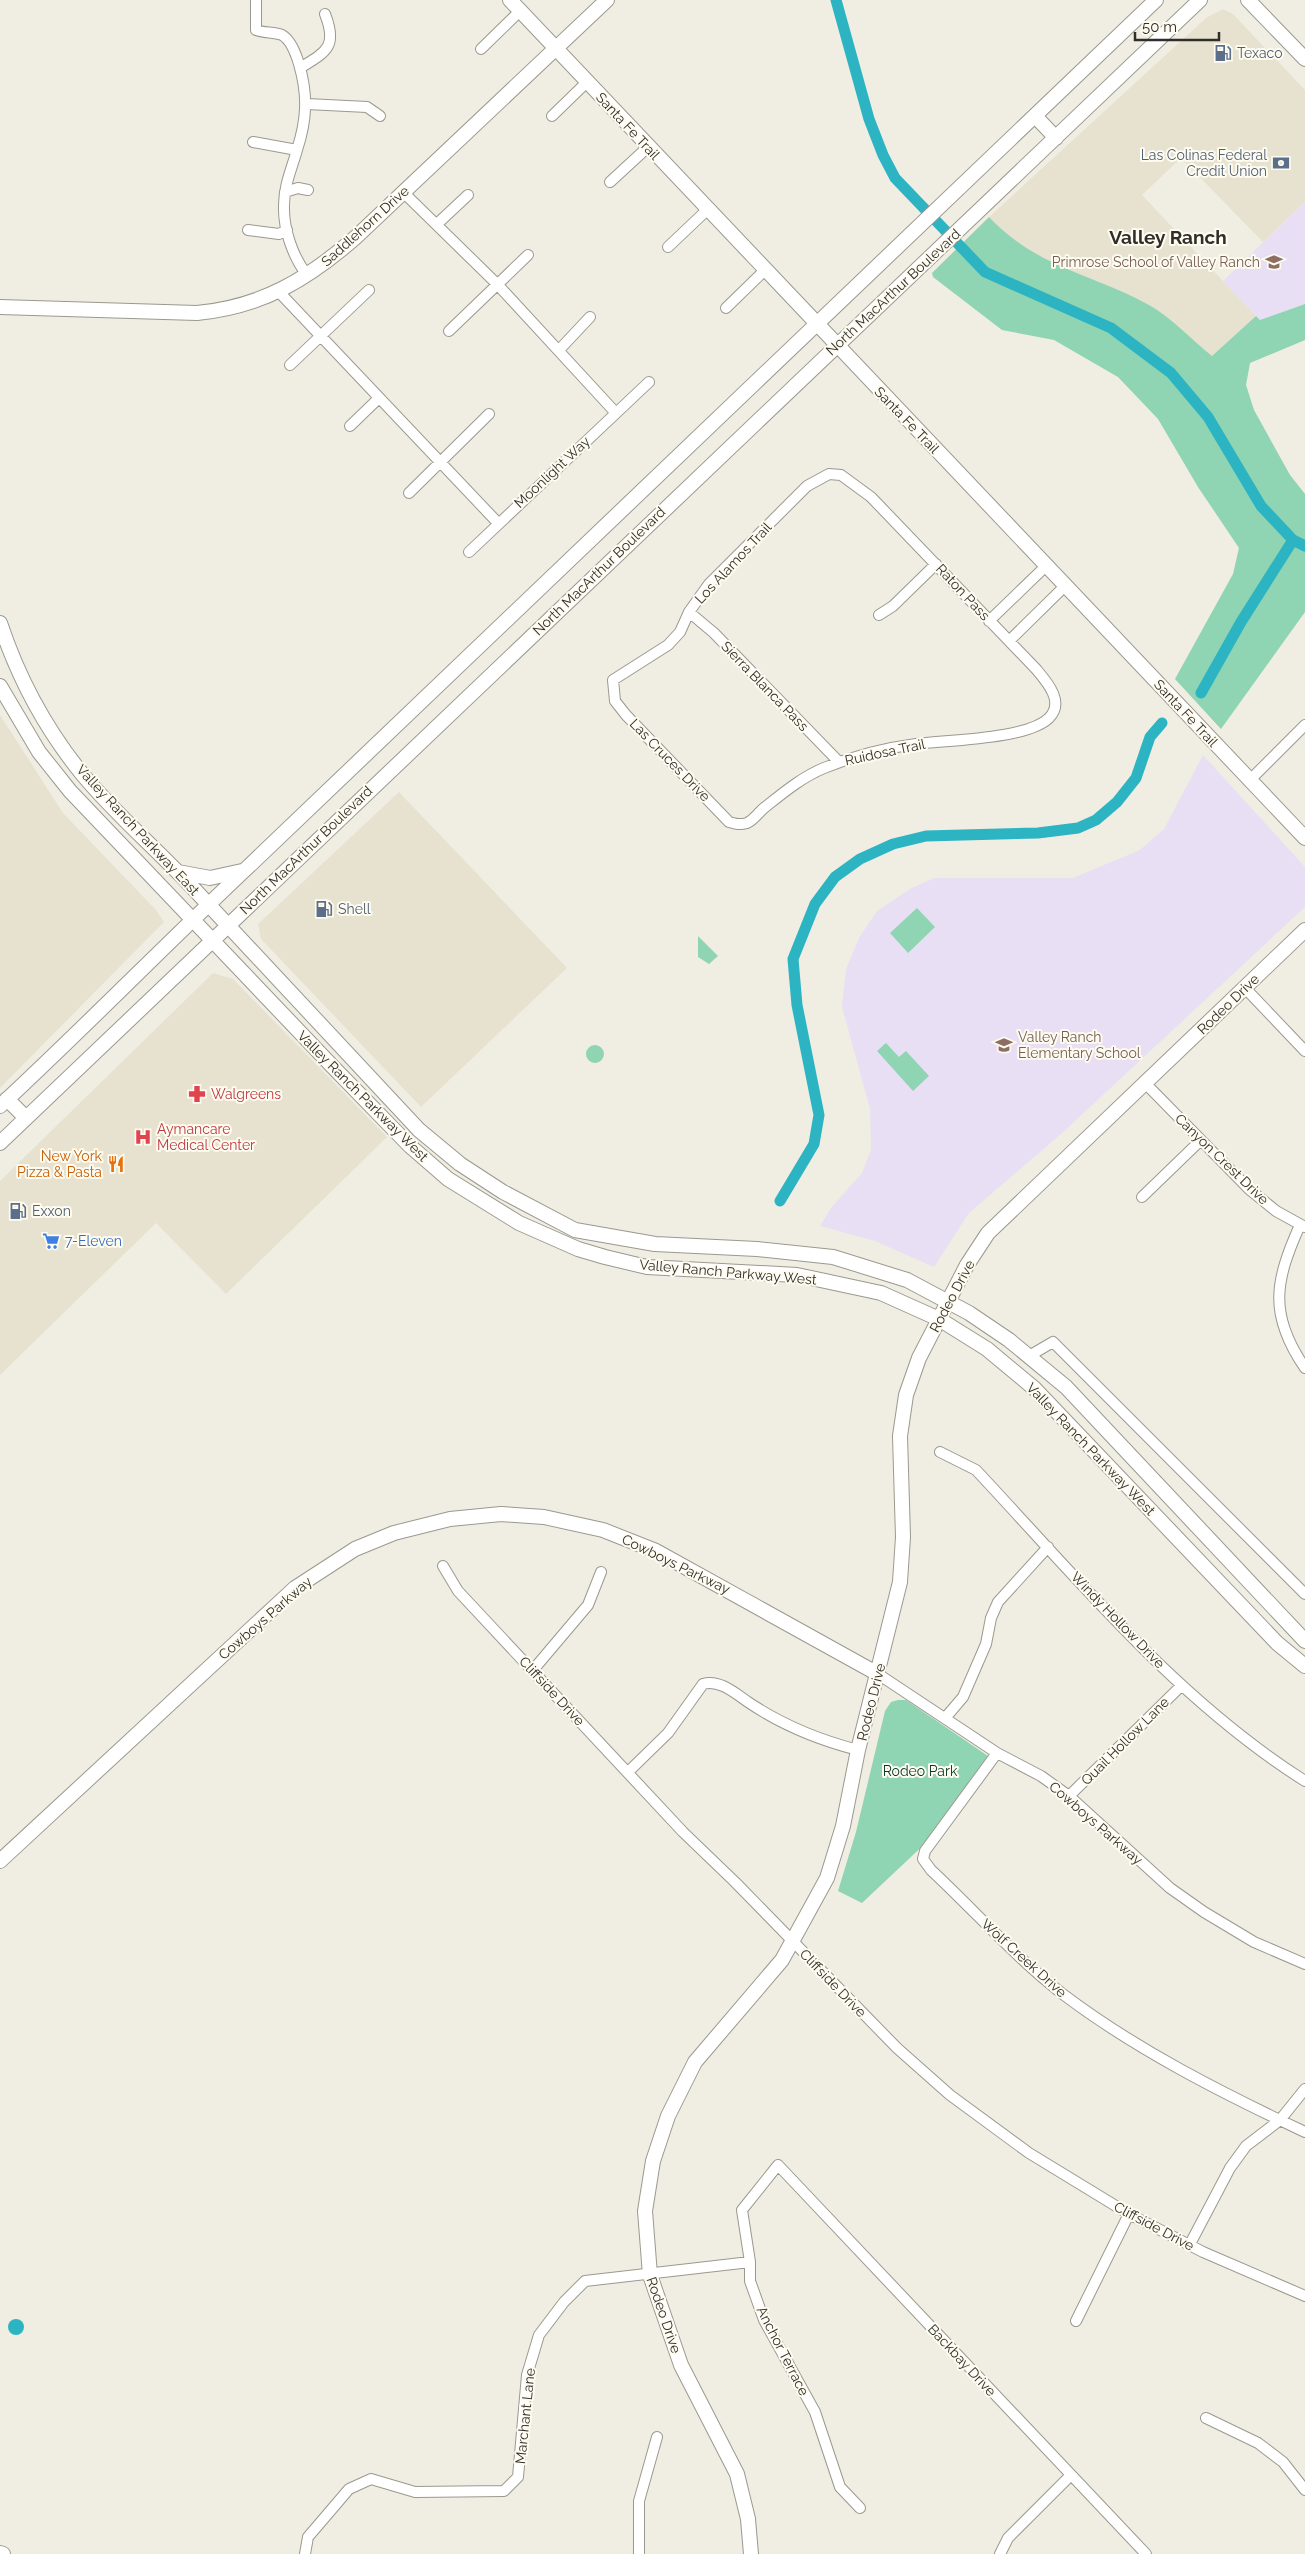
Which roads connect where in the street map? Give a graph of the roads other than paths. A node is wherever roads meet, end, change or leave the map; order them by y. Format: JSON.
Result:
{"nodes":[{"id":1,"x":256,"y":0,"type":"edge"},
{"id":2,"x":510,"y":0,"type":"edge"},
{"id":3,"x":607,"y":0,"type":"edge"},
{"id":4,"x":1156,"y":0,"type":"edge"},
{"id":5,"x":1200,"y":0,"type":"edge"},
{"id":6,"x":1248,"y":0,"type":"edge"},
{"id":7,"x":520,"y":11,"type":"junction"},
{"id":8,"x":325,"y":14,"type":"dead end"},
{"id":9,"x":481,"y":49,"type":"dead end"},
{"id":10,"x":556,"y":49,"type":"junction"},
{"id":11,"x":1305,"y":59,"type":"edge"},
{"id":12,"x":300,"y":68,"type":"junction"},
{"id":13,"x":587,"y":82,"type":"junction"},
{"id":14,"x":307,"y":104,"type":"junction"},
{"id":15,"x":380,"y":116,"type":"dead end"},
{"id":16,"x":552,"y":116,"type":"dead end"},
{"id":17,"x":1035,"y":116,"type":"junction"},
{"id":18,"x":1056,"y":138,"type":"junction"},
{"id":19,"x":253,"y":142,"type":"dead end"},
{"id":20,"x":648,"y":147,"type":"junction"},
{"id":21,"x":297,"y":150,"type":"junction"},
{"id":22,"x":610,"y":182,"type":"dead end"},
{"id":23,"x":308,"y":190,"type":"dead end"},
{"id":24,"x":285,"y":192,"type":"junction"},
{"id":25,"x":404,"y":193,"type":"junction"},
{"id":26,"x":468,"y":195,"type":"dead end"},
{"id":27,"x":707,"y":210,"type":"junction"},
{"id":28,"x":437,"y":224,"type":"junction"},
{"id":29,"x":248,"y":230,"type":"dead end"},
{"id":30,"x":287,"y":230,"type":"junction"},
{"id":31,"x":668,"y":246,"type":"dead end"},
{"id":32,"x":528,"y":255,"type":"dead end"},
{"id":33,"x":765,"y":270,"type":"junction"},
{"id":34,"x":307,"y":275,"type":"junction"},
{"id":35,"x":497,"y":284,"type":"junction"},
{"id":36,"x":369,"y":290,"type":"dead end"},
{"id":37,"x":279,"y":292,"type":"junction"},
{"id":38,"x":0,"y":308,"type":"edge"},
{"id":39,"x":726,"y":308,"type":"dead end"},
{"id":40,"x":590,"y":317,"type":"dead end"},
{"id":41,"x":817,"y":326,"type":"junction"},
{"id":42,"x":449,"y":331,"type":"dead end"},
{"id":43,"x":320,"y":337,"type":"junction"},
{"id":44,"x":836,"y":346,"type":"junction"},
{"id":45,"x":559,"y":350,"type":"junction"},
{"id":46,"x":290,"y":365,"type":"dead end"},
{"id":47,"x":649,"y":382,"type":"dead end"},
{"id":48,"x":379,"y":398,"type":"junction"},
{"id":49,"x":615,"y":412,"type":"junction"},
{"id":50,"x":489,"y":414,"type":"dead end"},
{"id":51,"x":350,"y":426,"type":"dead end"},
{"id":52,"x":439,"y":462,"type":"junction"},
{"id":53,"x":829,"y":474,"type":"joint"},
{"id":54,"x":408,"y":493,"type":"dead end"},
{"id":55,"x":498,"y":523,"type":"junction"},
{"id":56,"x":469,"y":552,"type":"dead end"},
{"id":57,"x":936,"y":564,"type":"junction"},
{"id":58,"x":1046,"y":566,"type":"junction"},
{"id":59,"x":1065,"y":586,"type":"junction"},
{"id":60,"x":689,"y":612,"type":"junction"},
{"id":61,"x":880,"y":615,"type":"dead end"},
{"id":62,"x":989,"y":620,"type":"junction"},
{"id":63,"x":0,"y":623,"type":"edge"},
{"id":64,"x":1009,"y":641,"type":"junction"},
{"id":65,"x":0,"y":686,"type":"edge"},
{"id":66,"x":615,"y":701,"type":"joint"},
{"id":67,"x":1305,"y":725,"type":"edge"},
{"id":68,"x":1034,"y":728,"type":"joint"},
{"id":69,"x":70,"y":756,"type":"junction"},
{"id":70,"x":839,"y":762,"type":"junction"},
{"id":71,"x":51,"y":769,"type":"junction"},
{"id":72,"x":1250,"y":780,"type":"junction"},
{"id":73,"x":726,"y":819,"type":"joint"},
{"id":74,"x":1305,"y":838,"type":"edge"},
{"id":75,"x":245,"y":870,"type":"junction"},
{"id":76,"x":178,"y":872,"type":"junction"},
{"id":77,"x":208,"y":904,"type":"junction"},
{"id":78,"x":193,"y":920,"type":"junction"},
{"id":79,"x":228,"y":925,"type":"junction"},
{"id":80,"x":1305,"y":930,"type":"edge"},
{"id":81,"x":212,"y":940,"type":"junction"},
{"id":82,"x":1245,"y":988,"type":"junction"},
{"id":83,"x":1305,"y":1051,"type":"edge"},
{"id":84,"x":1145,"y":1083,"type":"junction"},
{"id":85,"x":3,"y":1102,"type":"edge"},
{"id":86,"x":397,"y":1107,"type":"junction"},
{"id":87,"x":26,"y":1118,"type":"junction"},
{"id":88,"x":383,"y":1118,"type":"junction"},
{"id":89,"x":1201,"y":1140,"type":"junction"},
{"id":90,"x":0,"y":1143,"type":"edge"},
{"id":91,"x":1142,"y":1198,"type":"dead end"},
{"id":92,"x":553,"y":1220,"type":"junction"},
{"id":93,"x":1302,"y":1226,"type":"edge"},
{"id":94,"x":570,"y":1228,"type":"junction"},
{"id":95,"x":549,"y":1237,"type":"junction"},
{"id":96,"x":564,"y":1244,"type":"junction"},
{"id":97,"x":948,"y":1301,"type":"junction"},
{"id":98,"x":939,"y":1319,"type":"junction"},
{"id":99,"x":1029,"y":1356,"type":"junction"},
{"id":100,"x":1305,"y":1368,"type":"edge"},
{"id":101,"x":940,"y":1452,"type":"dead end"},
{"id":102,"x":1129,"y":1455,"type":"junction"},
{"id":103,"x":1113,"y":1470,"type":"junction"},
{"id":104,"x":1048,"y":1547,"type":"junction"},
{"id":105,"x":442,"y":1566,"type":"dead end"},
{"id":106,"x":602,"y":1572,"type":"dead end"},
{"id":107,"x":1305,"y":1594,"type":"edge"},
{"id":108,"x":1277,"y":1613,"type":"junction"},
{"id":109,"x":1262,"y":1626,"type":"junction"},
{"id":110,"x":1305,"y":1641,"type":"edge"},
{"id":111,"x":1305,"y":1666,"type":"edge"},
{"id":112,"x":533,"y":1670,"type":"junction"},
{"id":113,"x":878,"y":1674,"type":"junction"},
{"id":114,"x":1181,"y":1686,"type":"junction"},
{"id":115,"x":946,"y":1718,"type":"junction"},
{"id":116,"x":858,"y":1750,"type":"junction"},
{"id":117,"x":997,"y":1753,"type":"junction"},
{"id":118,"x":628,"y":1772,"type":"junction"},
{"id":119,"x":1305,"y":1781,"type":"edge"},
{"id":120,"x":1069,"y":1796,"type":"junction"},
{"id":121,"x":0,"y":1861,"type":"edge"},
{"id":122,"x":794,"y":1942,"type":"junction"},
{"id":123,"x":1305,"y":1964,"type":"edge"},
{"id":124,"x":1305,"y":2089,"type":"edge"},
{"id":125,"x":1280,"y":2120,"type":"junction"},
{"id":126,"x":1305,"y":2132,"type":"edge"},
{"id":127,"x":778,"y":2165,"type":"joint"},
{"id":128,"x":1129,"y":2214,"type":"junction"},
{"id":129,"x":1190,"y":2244,"type":"junction"},
{"id":130,"x":750,"y":2262,"type":"junction"},
{"id":131,"x":650,"y":2275,"type":"junction"},
{"id":132,"x":1305,"y":2296,"type":"edge"},
{"id":133,"x":1076,"y":2321,"type":"dead end"},
{"id":134,"x":1206,"y":2418,"type":"dead end"},
{"id":135,"x":657,"y":2437,"type":"dead end"},
{"id":136,"x":1071,"y":2475,"type":"junction"},
{"id":137,"x":1305,"y":2490,"type":"edge"},
{"id":138,"x":860,"y":2508,"type":"dead end"},
{"id":139,"x":305,"y":2554,"type":"edge"},
{"id":140,"x":638,"y":2554,"type":"edge"},
{"id":141,"x":751,"y":2554,"type":"edge"},
{"id":142,"x":1000,"y":2554,"type":"edge"},
{"id":143,"x":1146,"y":2554,"type":"edge"}],
"edges":[{"from":1,"to":12,"type":"street"},
{"from":2,"to":7,"type":"main road","name":"Santa Fe Trail"},
{"from":3,"to":10,"type":"main road","name":"Saddlehorn Drive"},
{"from":4,"to":17,"type":"main road","name":"North MacArthur Boulevard"},
{"from":5,"to":18,"type":"main road","name":"North MacArthur Boulevard"},
{"from":6,"to":11,"type":"main road"},
{"from":7,"to":9,"type":"street"},
{"from":7,"to":10,"type":"main road","name":"Santa Fe Trail"},
{"from":8,"to":12,"type":"street"},
{"from":10,"to":13,"type":"main road","name":"Santa Fe Trail"},
{"from":10,"to":25,"type":"main road","name":"Saddlehorn Drive"},
{"from":12,"to":14,"type":"street"},
{"from":13,"to":16,"type":"street"},
{"from":13,"to":20,"type":"main road","name":"Santa Fe Trail"},
{"from":14,"to":15,"type":"street"},
{"from":14,"to":21,"type":"street"},
{"from":17,"to":18,"type":"main road"},
{"from":17,"to":41,"type":"main road","name":"North MacArthur Boulevard"},
{"from":18,"to":44,"type":"main road","name":"North MacArthur Boulevard"},
{"from":19,"to":21,"type":"street"},
{"from":20,"to":22,"type":"street"},
{"from":20,"to":27,"type":"main road","name":"Santa Fe Trail"},
{"from":21,"to":24,"type":"street"},
{"from":23,"to":24,"type":"street"},
{"from":24,"to":30,"type":"street"},
{"from":25,"to":28,"type":"street"},
{"from":25,"to":34,"type":"main road","name":"Saddlehorn Drive"},
{"from":26,"to":28,"type":"street"},
{"from":27,"to":31,"type":"street"},
{"from":27,"to":33,"type":"main road","name":"Santa Fe Trail"},
{"from":28,"to":35,"type":"street"},
{"from":29,"to":30,"type":"street"},
{"from":30,"to":34,"type":"street"},
{"from":32,"to":35,"type":"street"},
{"from":33,"to":39,"type":"street"},
{"from":33,"to":41,"type":"main road","name":"Santa Fe Trail"},
{"from":34,"to":37,"type":"main road","name":"Saddlehorn Drive"},
{"from":35,"to":42,"type":"street"},
{"from":35,"to":45,"type":"street"},
{"from":36,"to":43,"type":"street"},
{"from":37,"to":38,"type":"main road","name":"Saddlehorn Drive"},
{"from":37,"to":43,"type":"street"},
{"from":40,"to":45,"type":"street"},
{"from":41,"to":44,"type":"main road","name":"Santa Fe Trail"},
{"from":41,"to":75,"type":"main road","name":"North MacArthur Boulevard"},
{"from":43,"to":46,"type":"street"},
{"from":43,"to":48,"type":"street"},
{"from":44,"to":58,"type":"main road","name":"Santa Fe Trail"},
{"from":44,"to":79,"type":"main road","name":"North MacArthur Boulevard"},
{"from":45,"to":49,"type":"street"},
{"from":47,"to":49,"type":"street","name":"Moonlight Way"},
{"from":48,"to":51,"type":"street"},
{"from":48,"to":52,"type":"street"},
{"from":49,"to":55,"type":"street","name":"Moonlight Way"},
{"from":50,"to":52,"type":"street"},
{"from":52,"to":54,"type":"street"},
{"from":52,"to":55,"type":"street"},
{"from":53,"to":57,"type":"street","name":"Raton Pass"},
{"from":53,"to":60,"type":"street","name":"Los Alamos Trail"},
{"from":55,"to":56,"type":"street","name":"Moonlight Way"},
{"from":57,"to":61,"type":"street"},
{"from":57,"to":62,"type":"street","name":"Raton Pass"},
{"from":58,"to":59,"type":"main road","name":"Santa Fe Trail"},
{"from":58,"to":62,"type":"street"},
{"from":59,"to":64,"type":"street"},
{"from":59,"to":72,"type":"main road","name":"Santa Fe Trail"},
{"from":60,"to":66,"type":"street","name":"Los Alamos Trail"},
{"from":60,"to":70,"type":"street","name":"Sierra Blanca Pass"},
{"from":62,"to":64,"type":"street","name":"Raton Pass"},
{"from":63,"to":69,"type":"main road","name":"Valley Ranch Parkway East"},
{"from":64,"to":68,"type":"street","name":"Raton Pass"},
{"from":65,"to":71,"type":"main road","name":"Valley Ranch Parkway East"},
{"from":66,"to":73,"type":"street","name":"Las Cruces Drive"},
{"from":67,"to":72,"type":"street"},
{"from":68,"to":70,"type":"street","name":"Ruidosa Trail"},
{"from":69,"to":71,"type":"main road"},
{"from":69,"to":76,"type":"main road","name":"Valley Ranch Parkway East"},
{"from":70,"to":73,"type":"street","name":"Ruidosa Trail"},
{"from":71,"to":78,"type":"main road","name":"Valley Ranch Parkway East"},
{"from":72,"to":74,"type":"main road","name":"Santa Fe Trail"},
{"from":75,"to":76,"type":"main road"},
{"from":75,"to":77,"type":"main road","name":"North MacArthur Boulevard"},
{"from":76,"to":77,"type":"main road","name":"Valley Ranch Parkway East"},
{"from":77,"to":78,"type":"main road","name":"North MacArthur Boulevard"},
{"from":77,"to":79,"type":"main road","name":"Valley Ranch Parkway East"},
{"from":78,"to":81,"type":"main road","name":"Valley Ranch Parkway West"},
{"from":78,"to":85,"type":"main road","name":"North MacArthur Boulevard"},
{"from":79,"to":81,"type":"main road","name":"North MacArthur Boulevard"},
{"from":79,"to":86,"type":"main road","name":"Valley Ranch Parkway West"},
{"from":80,"to":82,"type":"main road","name":"Rodeo Drive"},
{"from":81,"to":87,"type":"main road","name":"North MacArthur Boulevard"},
{"from":81,"to":88,"type":"main road","name":"Valley Ranch Parkway West"},
{"from":82,"to":83,"type":"street"},
{"from":82,"to":84,"type":"main road","name":"Rodeo Drive"},
{"from":84,"to":89,"type":"street","name":"Canyon Crest Drive"},
{"from":84,"to":97,"type":"main road","name":"Rodeo Drive"},
{"from":85,"to":87,"type":"main road"},
{"from":86,"to":88,"type":"main road"},
{"from":86,"to":92,"type":"main road","name":"Valley Ranch Parkway West"},
{"from":87,"to":90,"type":"main road","name":"North MacArthur Boulevard"},
{"from":88,"to":95,"type":"main road","name":"Valley Ranch Parkway West"},
{"from":89,"to":91,"type":"street"},
{"from":89,"to":93,"type":"street","name":"Canyon Crest Drive"},
{"from":92,"to":94,"type":"main road","name":"Valley Ranch Parkway West"},
{"from":92,"to":95,"type":"main road"},
{"from":93,"to":100,"type":"street"},
{"from":94,"to":96,"type":"main road"},
{"from":94,"to":97,"type":"main road","name":"Valley Ranch Parkway West"},
{"from":95,"to":96,"type":"main road","name":"Valley Ranch Parkway West"},
{"from":96,"to":98,"type":"main road","name":"Valley Ranch Parkway West"},
{"from":97,"to":98,"type":"main road","name":"Rodeo Drive"},
{"from":97,"to":99,"type":"main road","name":"Valley Ranch Parkway West"},
{"from":98,"to":103,"type":"main road","name":"Valley Ranch Parkway West"},
{"from":98,"to":113,"type":"main road","name":"Rodeo Drive"},
{"from":99,"to":102,"type":"main road","name":"Valley Ranch Parkway West"},
{"from":99,"to":107,"type":"street"},
{"from":101,"to":104,"type":"street","name":"Windy Hollow Drive"},
{"from":102,"to":103,"type":"main road"},
{"from":102,"to":108,"type":"main road","name":"Valley Ranch Parkway West"},
{"from":103,"to":109,"type":"main road","name":"Valley Ranch Parkway West"},
{"from":104,"to":114,"type":"street","name":"Windy Hollow Drive"},
{"from":104,"to":115,"type":"street"},
{"from":105,"to":112,"type":"street","name":"Cliffside Drive"},
{"from":106,"to":112,"type":"street"},
{"from":108,"to":109,"type":"main road"},
{"from":108,"to":110,"type":"main road","name":"Valley Ranch Parkway West"},
{"from":109,"to":111,"type":"main road","name":"Valley Ranch Parkway West"},
{"from":112,"to":118,"type":"street","name":"Cliffside Drive"},
{"from":113,"to":115,"type":"street","name":"Cowboys Parkway"},
{"from":113,"to":116,"type":"main road","name":"Rodeo Drive"},
{"from":113,"to":121,"type":"main road","name":"Cowboys Parkway"},
{"from":114,"to":119,"type":"street","name":"Windy Hollow Drive"},
{"from":114,"to":120,"type":"street","name":"Quail Hollow Lane"},
{"from":115,"to":117,"type":"street","name":"Cowboys Parkway"},
{"from":116,"to":118,"type":"street"},
{"from":116,"to":122,"type":"main road","name":"Rodeo Drive"},
{"from":117,"to":120,"type":"street","name":"Cowboys Parkway"},
{"from":117,"to":125,"type":"street","name":"Wolf Creek Drive"},
{"from":118,"to":122,"type":"street","name":"Cliffside Drive"},
{"from":120,"to":123,"type":"street","name":"Cowboys Parkway"},
{"from":122,"to":128,"type":"street","name":"Cliffside Drive"},
{"from":122,"to":131,"type":"main road","name":"Rodeo Drive"},
{"from":124,"to":125,"type":"street"},
{"from":125,"to":126,"type":"street","name":"Wolf Creek Drive"},
{"from":125,"to":129,"type":"street"},
{"from":127,"to":130,"type":"street","name":"Anchor Terrace"},
{"from":127,"to":136,"type":"street","name":"Backbay Drive"},
{"from":128,"to":129,"type":"street","name":"Cliffside Drive"},
{"from":128,"to":133,"type":"street"},
{"from":129,"to":132,"type":"street","name":"Cliffside Drive"},
{"from":130,"to":131,"type":"street","name":"Marchant Lane"},
{"from":130,"to":138,"type":"street","name":"Anchor Terrace"},
{"from":131,"to":139,"type":"street","name":"Marchant Lane"},
{"from":131,"to":141,"type":"main road","name":"Rodeo Drive"},
{"from":134,"to":137,"type":"street"},
{"from":135,"to":140,"type":"street"},
{"from":136,"to":142,"type":"street"},
{"from":136,"to":143,"type":"street","name":"Backbay Drive"}]}
